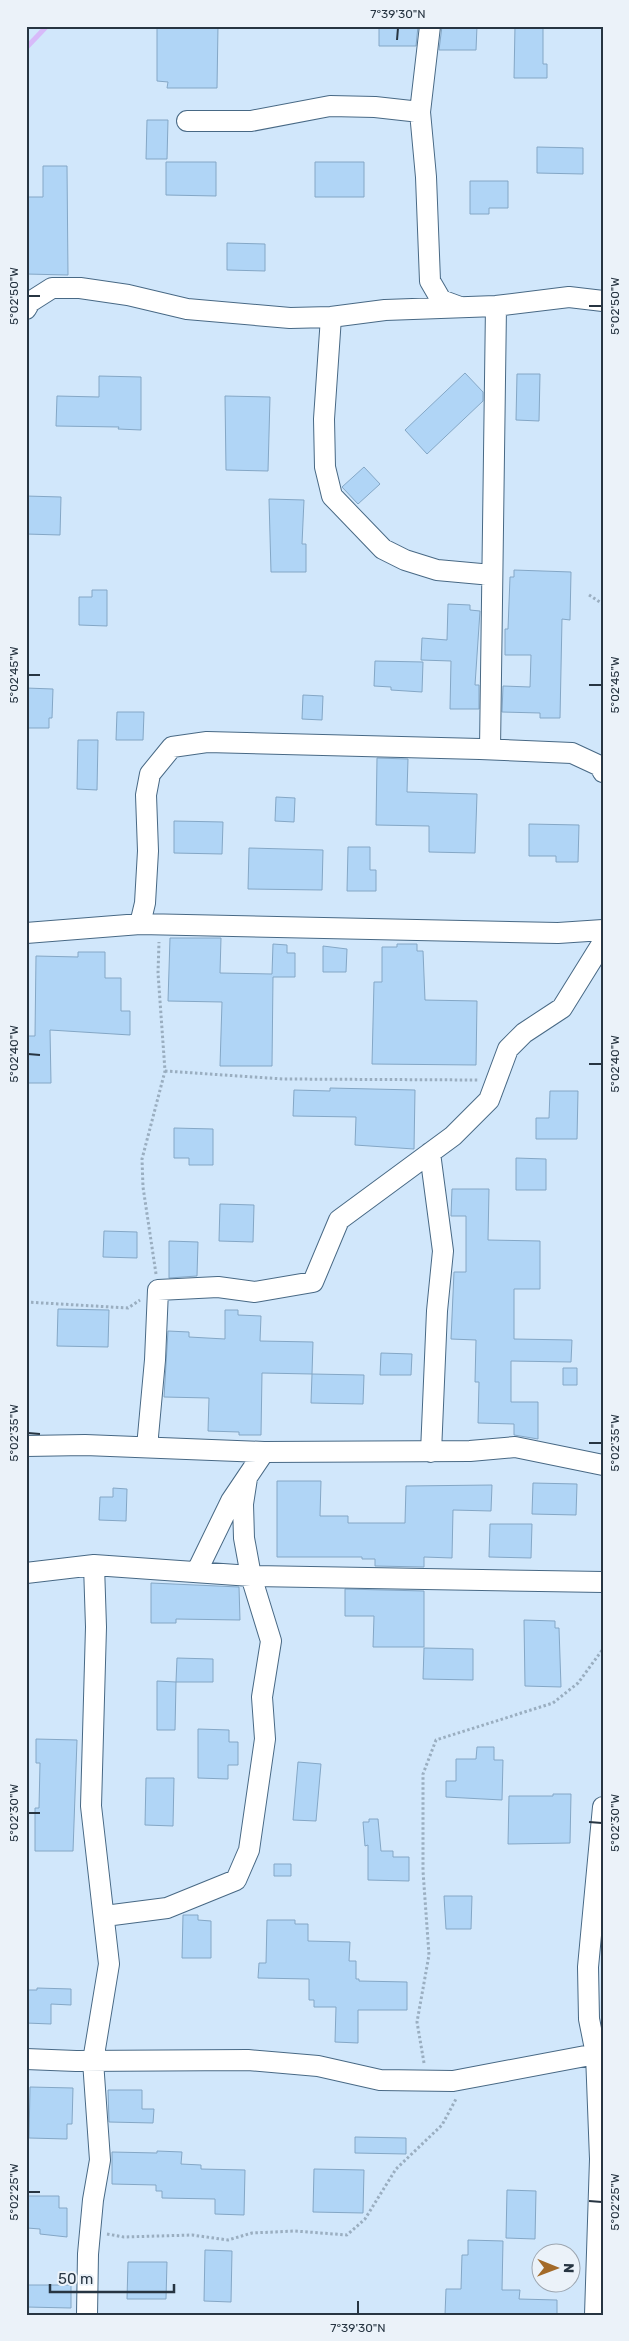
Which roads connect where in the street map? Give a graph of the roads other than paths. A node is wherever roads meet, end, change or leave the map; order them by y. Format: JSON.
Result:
{"nodes":[{"id":1,"x":430,"y":26,"type":"edge"},
{"id":2,"x":420,"y":112,"type":"junction"},
{"id":3,"x":187,"y":121,"type":"dead end"},
{"id":4,"x":603,"y":301,"type":"edge"},
{"id":5,"x":496,"y":306,"type":"junction"},
{"id":6,"x":463,"y":308,"type":"junction"},
{"id":7,"x":26,"y":309,"type":"edge"},
{"id":8,"x":331,"y":316,"type":"junction"},
{"id":9,"x":492,"y":575,"type":"junction"},
{"id":10,"x":490,"y":749,"type":"junction"},
{"id":11,"x":603,"y":772,"type":"edge"},
{"id":12,"x":150,"y":924,"type":"junction"},
{"id":13,"x":28,"y":930,"type":"edge"},
{"id":14,"x":603,"y":930,"type":"edge"},
{"id":15,"x":603,"y":942,"type":"edge"},
{"id":16,"x":430,"y":1153,"type":"junction"},
{"id":17,"x":26,"y":1446,"type":"edge"},
{"id":18,"x":147,"y":1447,"type":"junction"},
{"id":19,"x":264,"y":1452,"type":"junction"},
{"id":20,"x":431,"y":1452,"type":"junction"},
{"id":21,"x":603,"y":1465,"type":"edge"},
{"id":22,"x":246,"y":1478,"type":"junction"},
{"id":23,"x":94,"y":1566,"type":"junction"},
{"id":24,"x":197,"y":1571,"type":"junction"},
{"id":25,"x":26,"y":1573,"type":"edge"},
{"id":26,"x":251,"y":1576,"type":"junction"},
{"id":27,"x":603,"y":1582,"type":"edge"},
{"id":28,"x":603,"y":1807,"type":"edge"},
{"id":29,"x":105,"y":1916,"type":"junction"},
{"id":30,"x":599,"y":2055,"type":"edge"},
{"id":31,"x":26,"y":2059,"type":"edge"},
{"id":32,"x":93,"y":2061,"type":"junction"},
{"id":33,"x":600,"y":2271,"type":"edge"},
{"id":34,"x":87,"y":2315,"type":"edge"},
{"id":35,"x":595,"y":2315,"type":"edge"}],
"edges":[{"from":1,"to":2,"type":"street"},
{"from":2,"to":3,"type":"street"},
{"from":2,"to":6,"type":"street"},
{"from":4,"to":5,"type":"street"},
{"from":5,"to":6,"type":"street"},
{"from":5,"to":9,"type":"street"},
{"from":6,"to":8,"type":"street"},
{"from":7,"to":8,"type":"street"},
{"from":8,"to":9,"type":"street"},
{"from":9,"to":10,"type":"street"},
{"from":10,"to":11,"type":"street"},
{"from":10,"to":12,"type":"street"},
{"from":12,"to":13,"type":"street"},
{"from":12,"to":14,"type":"street"},
{"from":15,"to":16,"type":"street"},
{"from":16,"to":18,"type":"street"},
{"from":16,"to":20,"type":"street"},
{"from":17,"to":18,"type":"street"},
{"from":18,"to":19,"type":"street"},
{"from":19,"to":20,"type":"street"},
{"from":19,"to":22,"type":"street"},
{"from":20,"to":21,"type":"street"},
{"from":22,"to":24,"type":"street"},
{"from":22,"to":26,"type":"street"},
{"from":23,"to":24,"type":"street"},
{"from":23,"to":25,"type":"street"},
{"from":23,"to":29,"type":"street"},
{"from":24,"to":26,"type":"street"},
{"from":26,"to":27,"type":"street"},
{"from":26,"to":29,"type":"street"},
{"from":28,"to":30,"type":"street"},
{"from":29,"to":32,"type":"street"},
{"from":30,"to":32,"type":"street"},
{"from":30,"to":33,"type":"street"},
{"from":31,"to":32,"type":"street"},
{"from":32,"to":34,"type":"street"},
{"from":33,"to":35,"type":"street"}]}
